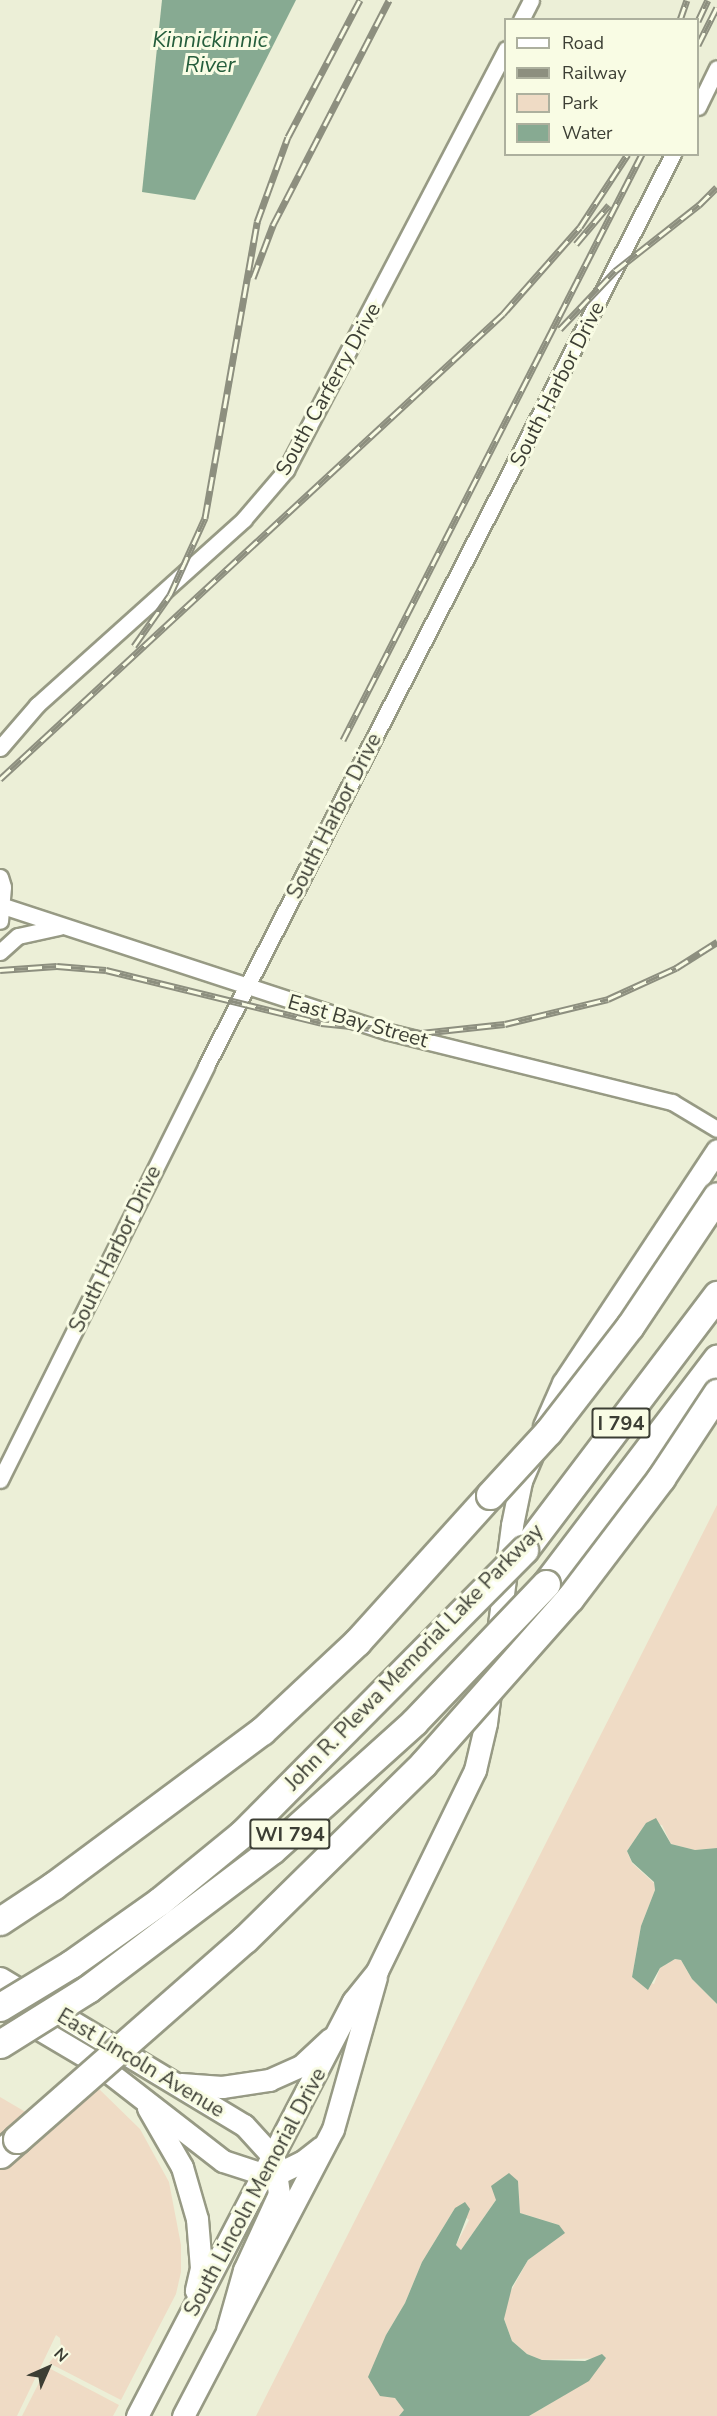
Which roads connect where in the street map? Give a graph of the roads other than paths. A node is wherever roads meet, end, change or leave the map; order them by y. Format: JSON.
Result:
{"nodes":[{"id":1,"x":531,"y":0,"type":"edge"},
{"id":2,"x":522,"y":18,"type":"edge"},
{"id":3,"x":504,"y":53,"type":"edge"},
{"id":4,"x":717,"y":68,"type":"edge"},
{"id":5,"x":699,"y":105,"type":"edge"},
{"id":6,"x":672,"y":156,"type":"edge"},
{"id":7,"x":0,"y":748,"type":"edge"},
{"id":8,"x":0,"y":877,"type":"edge"},
{"id":9,"x":1,"y":910,"type":"edge"},
{"id":10,"x":63,"y":926,"type":"junction"},
{"id":11,"x":0,"y":952,"type":"edge"},
{"id":12,"x":247,"y":988,"type":"junction"},
{"id":13,"x":717,"y":1129,"type":"edge"},
{"id":14,"x":717,"y":1150,"type":"edge"},
{"id":15,"x":717,"y":1196,"type":"edge"},
{"id":16,"x":717,"y":1294,"type":"edge"},
{"id":17,"x":717,"y":1359,"type":"edge"},
{"id":18,"x":717,"y":1394,"type":"edge"},
{"id":19,"x":0,"y":1480,"type":"edge"},
{"id":20,"x":524,"y":1550,"type":"joint"},
{"id":21,"x":546,"y":1584,"type":"joint"},
{"id":22,"x":0,"y":1921,"type":"edge"},
{"id":23,"x":377,"y":1971,"type":"junction"},
{"id":24,"x":0,"y":1978,"type":"edge"},
{"id":25,"x":0,"y":2006,"type":"edge"},
{"id":26,"x":338,"y":2033,"type":"junction"},
{"id":27,"x":0,"y":2044,"type":"edge"},
{"id":28,"x":178,"y":2084,"type":"junction"},
{"id":29,"x":142,"y":2097,"type":"junction"},
{"id":30,"x":326,"y":2143,"type":"junction"},
{"id":31,"x":9,"y":2146,"type":"edge"},
{"id":32,"x":273,"y":2168,"type":"junction"},
{"id":33,"x":193,"y":2307,"type":"junction"},
{"id":34,"x":227,"y":2330,"type":"junction"},
{"id":35,"x":137,"y":2416,"type":"edge"},
{"id":36,"x":183,"y":2416,"type":"edge"}],
"edges":[{"from":1,"to":2,"type":"street"},
{"from":3,"to":7,"type":"street","name":"South Carferry Drive"},
{"from":4,"to":5,"type":"street"},
{"from":6,"to":12,"type":"street","name":"South Harbor Drive"},
{"from":8,"to":9,"type":"street"},
{"from":9,"to":10,"type":"street","name":"East Bay Street"},
{"from":10,"to":11,"type":"street"},
{"from":10,"to":12,"type":"street","name":"East Bay Street"},
{"from":12,"to":13,"type":"street","name":"East Bay Street"},
{"from":12,"to":19,"type":"street","name":"South Harbor Drive"},
{"from":14,"to":23,"type":"street","name":"South Lincoln Memorial Drive"},
{"from":15,"to":22,"type":"highway","bridge":true},
{"from":16,"to":20,"type":"highway","name":"John R. Plewa Memorial Lake Parkway","number":"I 794"},
{"from":17,"to":21,"type":"highway","name":"John R. Plewa Memorial Lake Parkway","number":"I 794"},
{"from":18,"to":31,"type":"highway","bridge":true},
{"from":20,"to":25,"type":"highway","name":"John R. Plewa Memorial Lake Parkway","number":"WI 794","bridge":true},
{"from":21,"to":27,"type":"highway","name":"John R. Plewa Memorial Lake Parkway","number":"WI 794","bridge":true},
{"from":23,"to":26,"type":"street","name":"South Lincoln Memorial Drive"},
{"from":23,"to":30,"type":"street","name":"South Lincoln Memorial Drive"},
{"from":24,"to":28,"type":"street","name":"East Lincoln Avenue"},
{"from":25,"to":29,"type":"street","name":"East Lincoln Avenue"},
{"from":26,"to":28,"type":"street"},
{"from":26,"to":32,"type":"street","name":"South Lincoln Memorial Drive"},
{"from":28,"to":32,"type":"street","name":"East Lincoln Avenue"},
{"from":29,"to":32,"type":"street","name":"East Lincoln Avenue"},
{"from":29,"to":33,"type":"street"},
{"from":30,"to":32,"type":"street"},
{"from":30,"to":34,"type":"street","name":"South Lincoln Memorial Drive"},
{"from":32,"to":33,"type":"street","name":"South Lincoln Memorial Drive"},
{"from":32,"to":34,"type":"street"},
{"from":33,"to":35,"type":"street","name":"South Lincoln Memorial Drive"},
{"from":34,"to":36,"type":"street","name":"South Lincoln Memorial Drive"}]}
